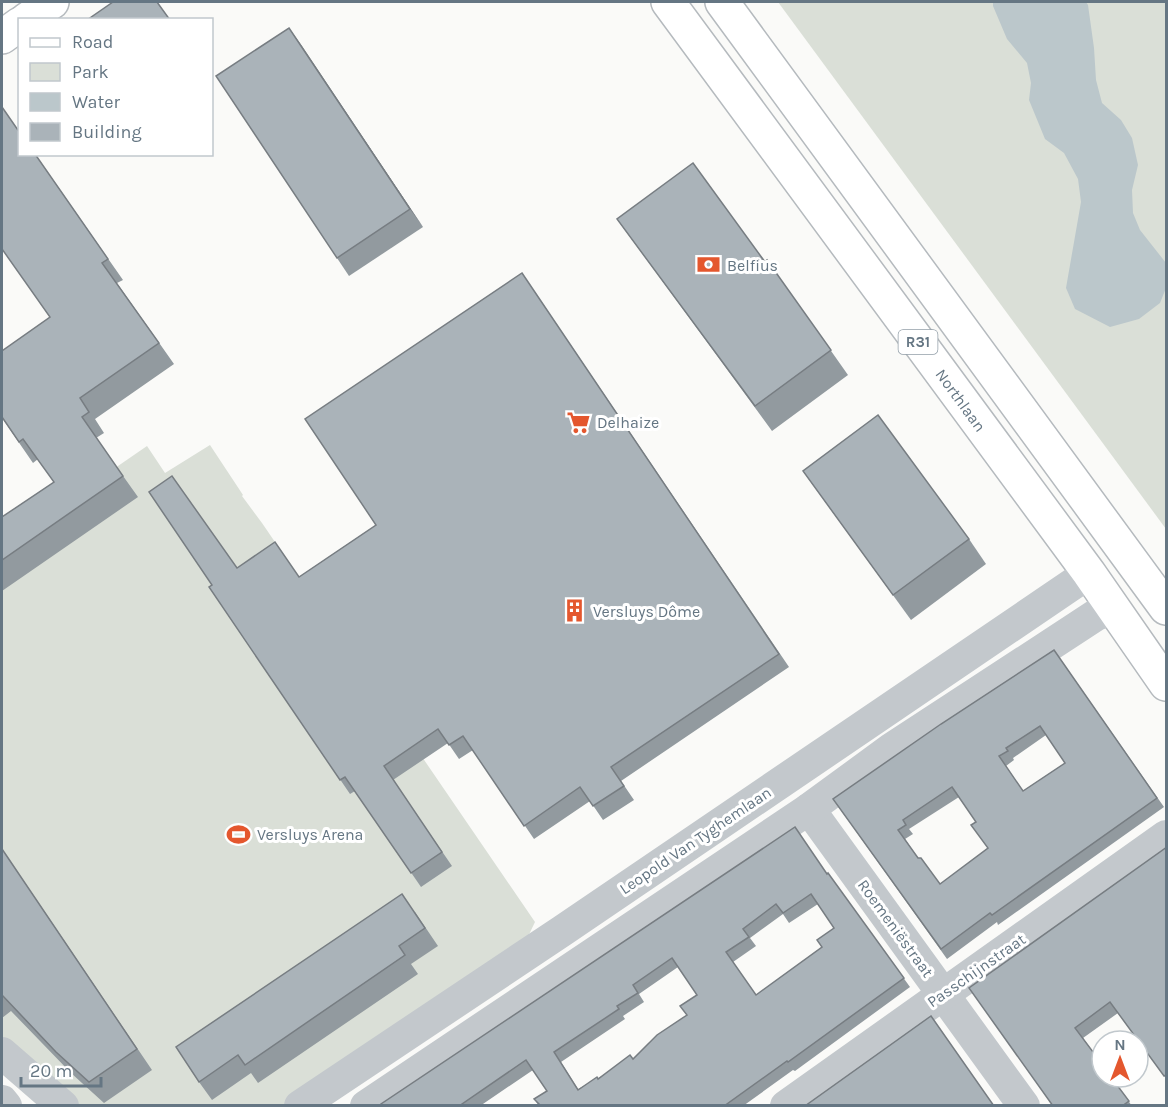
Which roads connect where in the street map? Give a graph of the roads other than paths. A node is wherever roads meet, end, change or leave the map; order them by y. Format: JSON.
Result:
{"nodes":[{"id":1,"x":52,"y":2,"type":"edge"},
{"id":2,"x":668,"y":2,"type":"edge"},
{"id":3,"x":722,"y":2,"type":"edge"},
{"id":4,"x":29,"y":18,"type":"edge"},
{"id":5,"x":18,"y":25,"type":"edge"},
{"id":6,"x":2,"y":37,"type":"edge"},
{"id":7,"x":1089,"y":573,"type":"junction"},
{"id":8,"x":1167,"y":608,"type":"edge"},
{"id":9,"x":1112,"y":609,"type":"junction"},
{"id":10,"x":1167,"y":684,"type":"edge"},
{"id":11,"x":809,"y":809,"type":"junction"},
{"id":12,"x":1167,"y":836,"type":"edge"},
{"id":13,"x":943,"y":994,"type":"junction"},
{"id":14,"x":2,"y":1053,"type":"edge"},
{"id":15,"x":2,"y":1101,"type":"edge"},
{"id":16,"x":6,"y":1106,"type":"edge"},
{"id":17,"x":63,"y":1106,"type":"edge"},
{"id":18,"x":300,"y":1106,"type":"edge"},
{"id":19,"x":366,"y":1106,"type":"edge"},
{"id":20,"x":786,"y":1106,"type":"edge"},
{"id":21,"x":1024,"y":1106,"type":"edge"}],
"edges":[{"from":1,"to":4,"type":"main road"},
{"from":2,"to":7,"type":"main road","name":"Northlaan","number":"R31"},
{"from":3,"to":8,"type":"main road","number":"R31"},
{"from":5,"to":6,"type":"main road"},
{"from":7,"to":9,"type":"main road","name":"Northlaan","number":"R31"},
{"from":7,"to":18,"type":"street","name":"Leopold Van Tyghemlaan"},
{"from":9,"to":10,"type":"main road","name":"Northlaan","number":"R31"},
{"from":9,"to":11,"type":"street"},
{"from":11,"to":13,"type":"street","name":"Roemeniëstraat"},
{"from":11,"to":19,"type":"street"},
{"from":12,"to":13,"type":"street","name":"Passchijnstraat"},
{"from":13,"to":20,"type":"street","name":"Passchijnstraat"},
{"from":13,"to":21,"type":"street","name":"Roemeniëstraat"},
{"from":14,"to":17,"type":"street"},
{"from":15,"to":16,"type":"street"}]}
